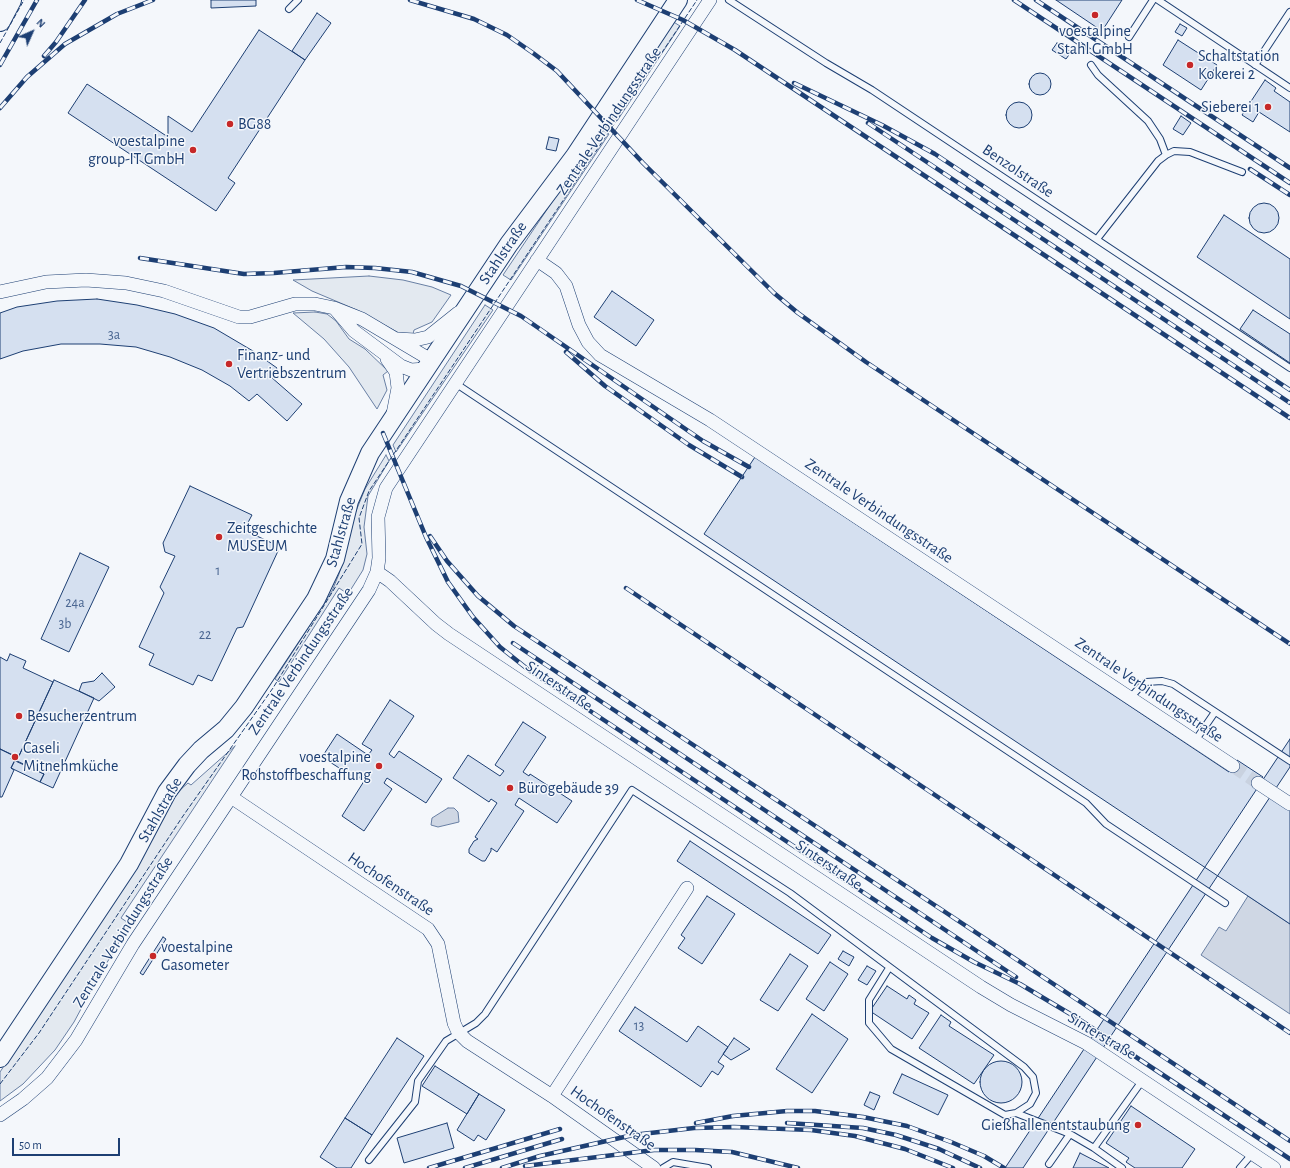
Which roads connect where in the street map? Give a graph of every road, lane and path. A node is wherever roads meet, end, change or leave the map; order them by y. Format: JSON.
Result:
{"nodes":[{"id":1,"x":11,"y":0,"type":"edge"},
{"id":2,"x":298,"y":0,"type":"edge"},
{"id":3,"x":678,"y":0,"type":"edge"},
{"id":4,"x":710,"y":0,"type":"edge"},
{"id":5,"x":729,"y":0,"type":"edge"},
{"id":6,"x":1153,"y":0,"type":"edge"},
{"id":7,"x":1158,"y":0,"type":"edge"},
{"id":8,"x":289,"y":9,"type":"dead end"},
{"id":9,"x":1290,"y":12,"type":"edge"},
{"id":10,"x":0,"y":21,"type":"edge"},
{"id":11,"x":1129,"y":37,"type":"dead end"},
{"id":12,"x":1091,"y":65,"type":"dead end"},
{"id":13,"x":1255,"y":65,"type":"junction"},
{"id":14,"x":1290,"y":88,"type":"edge"},
{"id":15,"x":1166,"y":154,"type":"junction"},
{"id":16,"x":1242,"y":172,"type":"dead end"},
{"id":17,"x":1097,"y":239,"type":"junction"},
{"id":18,"x":537,"y":260,"type":"junction"},
{"id":19,"x":0,"y":292,"type":"edge"},
{"id":20,"x":470,"y":302,"type":"junction"},
{"id":21,"x":334,"y":308,"type":"junction"},
{"id":22,"x":398,"y":339,"type":"junction"},
{"id":23,"x":383,"y":354,"type":"junction"},
{"id":24,"x":428,"y":365,"type":"junction"},
{"id":25,"x":1290,"y":368,"type":"edge"},
{"id":26,"x":455,"y":383,"type":"junction"},
{"id":27,"x":392,"y":419,"type":"junction"},
{"id":28,"x":377,"y":572,"type":"junction"},
{"id":29,"x":1130,"y":698,"type":"junction"},
{"id":30,"x":1215,"y":712,"type":"junction"},
{"id":31,"x":1195,"y":741,"type":"junction"},
{"id":32,"x":1290,"y":761,"type":"edge"},
{"id":33,"x":1233,"y":766,"type":"tunnel mouth"},
{"id":34,"x":1258,"y":783,"type":"tunnel mouth"},
{"id":35,"x":231,"y":797,"type":"junction"},
{"id":36,"x":1290,"y":804,"type":"edge"},
{"id":37,"x":687,"y":888,"type":"dead end"},
{"id":38,"x":1225,"y":903,"type":"dead end"},
{"id":39,"x":889,"y":968,"type":"junction"},
{"id":40,"x":458,"y":1032,"type":"junction"},
{"id":41,"x":0,"y":1058,"type":"edge"},
{"id":42,"x":1142,"y":1081,"type":"junction"},
{"id":43,"x":552,"y":1096,"type":"junction"},
{"id":44,"x":1016,"y":1113,"type":"junction"},
{"id":45,"x":0,"y":1115,"type":"edge"},
{"id":46,"x":1070,"y":1134,"type":"junction"},
{"id":47,"x":1094,"y":1148,"type":"junction"},
{"id":48,"x":1252,"y":1154,"type":"junction"},
{"id":49,"x":369,"y":1160,"type":"dead end"},
{"id":50,"x":1049,"y":1164,"type":"dead end"},
{"id":51,"x":654,"y":1168,"type":"edge"},
{"id":52,"x":663,"y":1168,"type":"edge"},
{"id":53,"x":708,"y":1168,"type":"edge"},
{"id":54,"x":1122,"y":1168,"type":"edge"},
{"id":55,"x":1240,"y":1168,"type":"edge"},
{"id":56,"x":1274,"y":1168,"type":"edge"}],
"edges":[{"from":1,"to":10,"type":"main road"},
{"from":2,"to":8,"type":"lane"},
{"from":3,"to":20,"type":"street","name":"Stahlstraße"},
{"from":4,"to":18,"type":"street","name":"Zentrale Verbindungsstraße"},
{"from":5,"to":17,"type":"lane","name":"Benzolstraße"},
{"from":6,"to":11,"type":"lane"},
{"from":7,"to":13,"type":"lane"},
{"from":9,"to":13,"type":"lane"},
{"from":12,"to":15,"type":"lane"},
{"from":13,"to":14,"type":"lane"},
{"from":15,"to":16,"type":"lane"},
{"from":15,"to":17,"type":"lane"},
{"from":17,"to":25,"type":"lane","name":"Benzolstraße"},
{"from":18,"to":26,"type":"street","name":"Zentrale Verbindungsstraße"},
{"from":18,"to":29,"type":"street","name":"Zentrale Verbindungsstraße"},
{"from":19,"to":21,"type":"street"},
{"from":20,"to":22,"type":"street"},
{"from":20,"to":24,"type":"street","name":"Stahlstraße"},
{"from":21,"to":22,"type":"street"},
{"from":21,"to":23,"type":"street"},
{"from":22,"to":24,"type":"street"},
{"from":23,"to":24,"type":"street"},
{"from":23,"to":27,"type":"street"},
{"from":24,"to":27,"type":"street","name":"Stahlstraße"},
{"from":26,"to":28,"type":"street","name":"Zentrale Verbindungsstraße"},
{"from":26,"to":38,"type":"lane"},
{"from":27,"to":41,"type":"street","name":"Stahlstraße"},
{"from":28,"to":35,"type":"street","name":"Zentrale Verbindungsstraße"},
{"from":28,"to":42,"type":"street","name":"Sinterstraße"},
{"from":29,"to":30,"type":"lane"},
{"from":29,"to":31,"type":"street","name":"Zentrale Verbindungsstraße"},
{"from":30,"to":31,"type":"lane"},
{"from":30,"to":32,"type":"lane"},
{"from":31,"to":33,"type":"street","name":"Zentrale Verbindungsstraße"},
{"from":34,"to":36,"type":"street"},
{"from":35,"to":40,"type":"street","name":"Hochofenstraße"},
{"from":35,"to":45,"type":"street","name":"Zentrale Verbindungsstraße"},
{"from":37,"to":43,"type":"street","name":"Hochofenstraße"},
{"from":39,"to":40,"type":"lane"},
{"from":39,"to":44,"type":"lane"},
{"from":39,"to":44,"type":"lane"},
{"from":40,"to":43,"type":"street","name":"Hochofenstraße"},
{"from":40,"to":49,"type":"lane"},
{"from":42,"to":47,"type":"lane"},
{"from":42,"to":48,"type":"street","name":"Sinterstraße"},
{"from":43,"to":51,"type":"street","name":"Hochofenstraße"},
{"from":44,"to":46,"type":"lane"},
{"from":46,"to":47,"type":"lane"},
{"from":46,"to":50,"type":"lane"},
{"from":47,"to":54,"type":"lane"},
{"from":48,"to":55,"type":"lane"},
{"from":48,"to":56,"type":"street","name":"Sinterstraße"},
{"from":52,"to":53,"type":"lane","name":"Hochofenstraße"}]}
